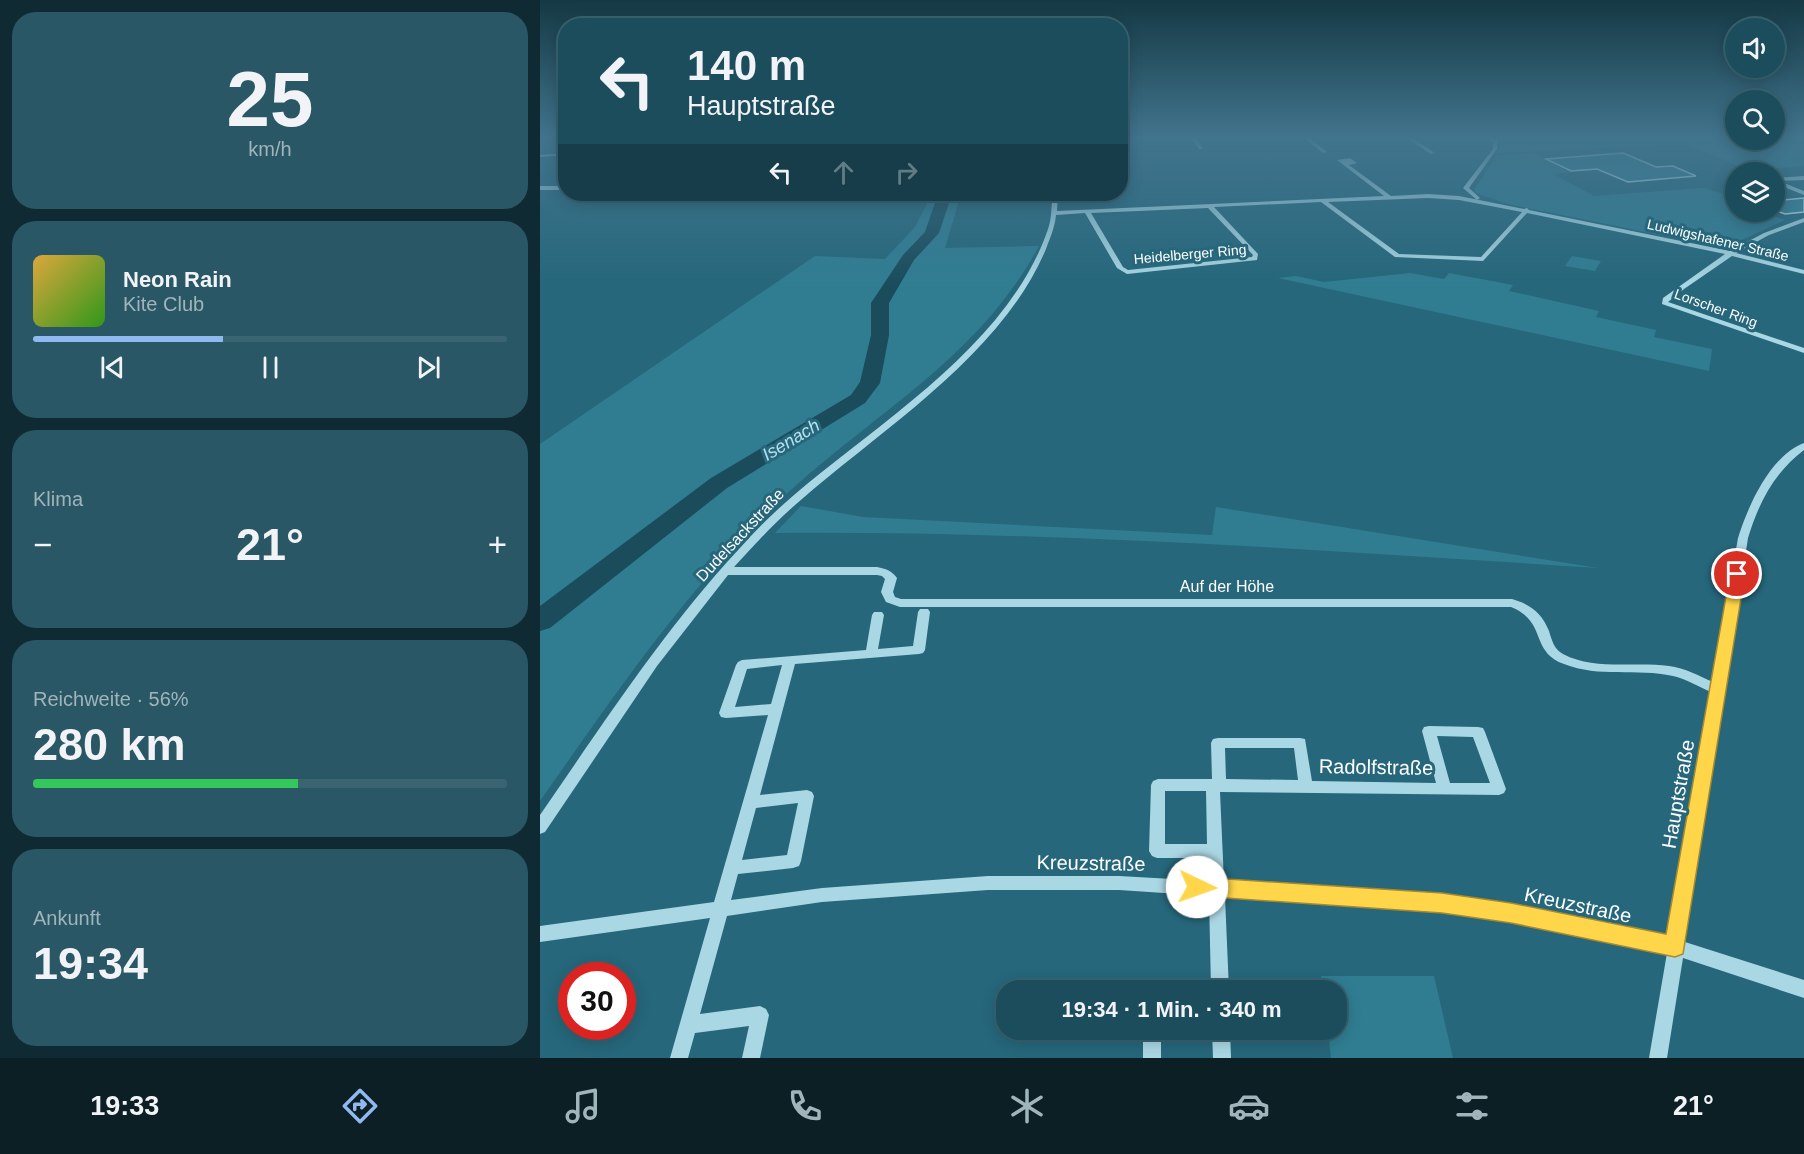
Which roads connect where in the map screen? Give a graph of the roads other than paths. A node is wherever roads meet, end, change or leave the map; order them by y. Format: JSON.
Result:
{"nodes":[{"id":1,"x":1373,"y":185,"type":"edge"},
{"id":2,"x":1468,"y":185,"type":"edge"},
{"id":3,"x":1785,"y":185,"type":"edge"},
{"id":4,"x":540,"y":187,"type":"edge"},
{"id":5,"x":558,"y":188,"type":"edge"},
{"id":6,"x":1466,"y":188,"type":"junction"},
{"id":7,"x":1804,"y":193,"type":"edge"},
{"id":8,"x":1428,"y":196,"type":"junction"},
{"id":9,"x":1390,"y":198,"type":"junction"},
{"id":10,"x":1055,"y":201,"type":"edge"},
{"id":11,"x":1323,"y":201,"type":"junction"},
{"id":12,"x":1490,"y":202,"type":"junction"},
{"id":13,"x":1210,"y":206,"type":"junction"},
{"id":14,"x":1527,"y":210,"type":"junction"},
{"id":15,"x":1087,"y":211,"type":"junction"},
{"id":16,"x":1054,"y":213,"type":"junction"},
{"id":17,"x":1804,"y":220,"type":"edge"},
{"id":18,"x":1731,"y":253,"type":"junction"},
{"id":19,"x":1804,"y":272,"type":"edge"},
{"id":20,"x":1804,"y":351,"type":"edge"},
{"id":21,"x":1804,"y":446,"type":"edge"},
{"id":22,"x":726,"y":571,"type":"junction"},
{"id":23,"x":924,"y":612,"type":"dead end"},
{"id":24,"x":879,"y":615,"type":"dead end"},
{"id":25,"x":871,"y":654,"type":"junction"},
{"id":26,"x":790,"y":660,"type":"junction"},
{"id":27,"x":1719,"y":690,"type":"junction"},
{"id":28,"x":777,"y":709,"type":"junction"},
{"id":29,"x":1216,"y":787,"type":"junction"},
{"id":30,"x":1306,"y":787,"type":"junction"},
{"id":31,"x":1445,"y":789,"type":"junction"},
{"id":32,"x":751,"y":802,"type":"junction"},
{"id":33,"x":540,"y":826,"type":"edge"},
{"id":34,"x":1215,"y":851,"type":"junction"},
{"id":35,"x":733,"y":868,"type":"junction"},
{"id":36,"x":1217,"y":888,"type":"junction"},
{"id":37,"x":722,"y":909,"type":"junction"},
{"id":38,"x":540,"y":934,"type":"edge"},
{"id":39,"x":1675,"y":947,"type":"junction"},
{"id":40,"x":1220,"y":980,"type":"edge"},
{"id":41,"x":1804,"y":989,"type":"edge"},
{"id":42,"x":688,"y":1025,"type":"junction"},
{"id":43,"x":1152,"y":1040,"type":"edge"},
{"id":44,"x":1221,"y":1040,"type":"edge"},
{"id":45,"x":679,"y":1058,"type":"edge"},
{"id":46,"x":751,"y":1058,"type":"edge"},
{"id":47,"x":1152,"y":1058,"type":"edge"},
{"id":48,"x":1222,"y":1058,"type":"edge"},
{"id":49,"x":1658,"y":1058,"type":"edge"}],
"edges":[{"from":1,"to":9,"type":"street"},
{"from":2,"to":6,"type":"street"},
{"from":3,"to":7,"type":"street"},
{"from":4,"to":5,"type":"street"},
{"from":6,"to":8,"type":"street"},
{"from":6,"to":12,"type":"street"},
{"from":8,"to":9,"type":"street","name":"Ludwigshafener Straße"},
{"from":8,"to":12,"type":"street","name":"Ludwigshafener Straße"},
{"from":9,"to":11,"type":"street","name":"Ludwigshafener Straße"},
{"from":10,"to":16,"type":"street","name":"Dudelsackstraße"},
{"from":11,"to":13,"type":"street","name":"Ludwigshafener Straße"},
{"from":11,"to":14,"type":"street"},
{"from":12,"to":14,"type":"street","name":"Ludwigshafener Straße"},
{"from":13,"to":15,"type":"street","name":"Ludwigshafener Straße"},
{"from":13,"to":15,"type":"street","name":"Heidelberger Ring"},
{"from":14,"to":18,"type":"street","name":"Ludwigshafener Straße"},
{"from":15,"to":16,"type":"street","name":"Ludwigshafener Straße"},
{"from":16,"to":22,"type":"street","name":"Dudelsackstraße"},
{"from":17,"to":18,"type":"street"},
{"from":18,"to":19,"type":"street","name":"Ludwigshafener Straße"},
{"from":18,"to":20,"type":"street","name":"Lorscher Ring"},
{"from":21,"to":27,"type":"street","name":"Hauptstraße"},
{"from":22,"to":27,"type":"street","name":"Auf der Höhe"},
{"from":22,"to":33,"type":"street","name":"Dudelsackstraße"},
{"from":23,"to":25,"type":"street"},
{"from":24,"to":25,"type":"street"},
{"from":25,"to":26,"type":"street"},
{"from":26,"to":28,"type":"street"},
{"from":26,"to":28,"type":"street"},
{"from":27,"to":39,"type":"street","name":"Hauptstraße"},
{"from":28,"to":32,"type":"street"},
{"from":29,"to":30,"type":"street","name":"Radolfstraße"},
{"from":29,"to":30,"type":"street","name":"Radolfstraße"},
{"from":29,"to":34,"type":"street","name":"Radolfstraße"},
{"from":29,"to":34,"type":"street","name":"Radolfstraße"},
{"from":30,"to":31,"type":"street","name":"Radolfstraße"},
{"from":31,"to":31,"type":"street","name":"Radolfstraße"},
{"from":32,"to":35,"type":"street"},
{"from":32,"to":35,"type":"street"},
{"from":34,"to":36,"type":"street","name":"Radolfstraße"},
{"from":35,"to":37,"type":"street"},
{"from":36,"to":37,"type":"street","name":"Kreuzstraße"},
{"from":36,"to":39,"type":"street","name":"Kreuzstraße"},
{"from":36,"to":40,"type":"street","name":"Radolfstraße"},
{"from":37,"to":38,"type":"street","name":"Kreuzstraße"},
{"from":37,"to":42,"type":"street"},
{"from":39,"to":41,"type":"street","name":"Kreuzstraße"},
{"from":39,"to":49,"type":"street","name":"Hauptstraße"},
{"from":42,"to":45,"type":"street"},
{"from":42,"to":46,"type":"street"},
{"from":43,"to":47,"type":"street"},
{"from":44,"to":48,"type":"street"}]}
